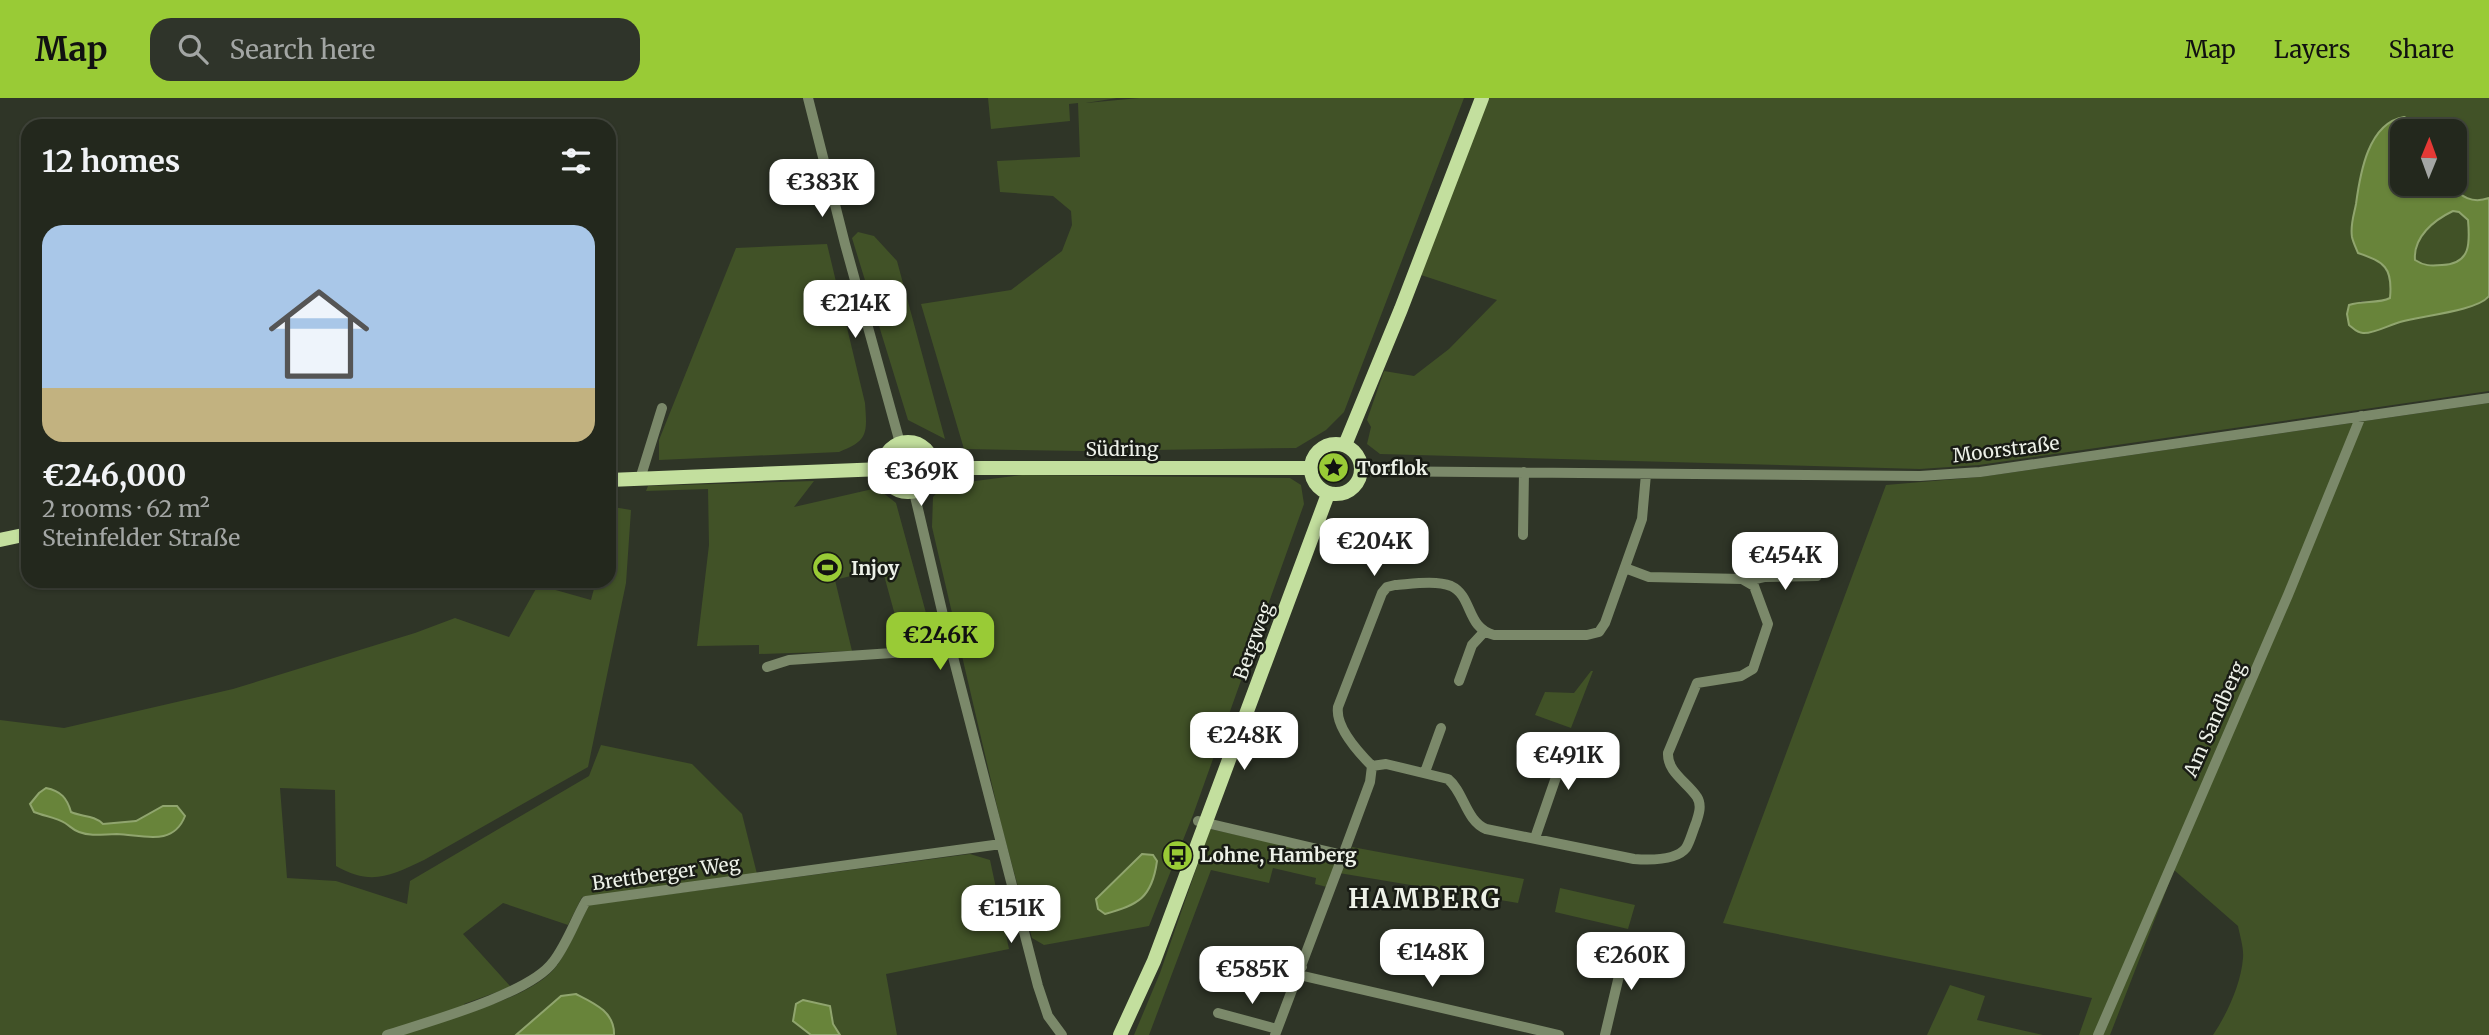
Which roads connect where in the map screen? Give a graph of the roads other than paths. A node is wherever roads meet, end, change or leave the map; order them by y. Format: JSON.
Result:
{"nodes":[{"id":1,"x":808,"y":98,"type":"edge"},
{"id":2,"x":1482,"y":98,"type":"edge"},
{"id":3,"x":2489,"y":398,"type":"edge"},
{"id":4,"x":662,"y":408,"type":"dead end"},
{"id":5,"x":2361,"y":416,"type":"junction"},
{"id":6,"x":900,"y":443,"type":"junction"},
{"id":7,"x":1345,"y":446,"type":"junction"},
{"id":8,"x":933,"y":468,"type":"junction"},
{"id":9,"x":1311,"y":468,"type":"junction"},
{"id":10,"x":883,"y":469,"type":"junction"},
{"id":11,"x":1362,"y":471,"type":"junction"},
{"id":12,"x":1524,"y":472,"type":"junction"},
{"id":13,"x":1646,"y":474,"type":"junction"},
{"id":14,"x":640,"y":479,"type":"junction"},
{"id":15,"x":616,"y":480,"type":"edge"},
{"id":16,"x":914,"y":492,"type":"junction"},
{"id":17,"x":1328,"y":494,"type":"junction"},
{"id":18,"x":1523,"y":535,"type":"dead end"},
{"id":19,"x":21,"y":536,"type":"edge"},
{"id":20,"x":0,"y":540,"type":"edge"},
{"id":21,"x":1625,"y":568,"type":"junction"},
{"id":22,"x":1817,"y":576,"type":"dead end"},
{"id":23,"x":1748,"y":582,"type":"junction"},
{"id":24,"x":1484,"y":632,"type":"junction"},
{"id":25,"x":951,"y":649,"type":"junction"},
{"id":26,"x":767,"y":667,"type":"dead end"},
{"id":27,"x":1459,"y":681,"type":"dead end"},
{"id":28,"x":1441,"y":728,"type":"dead end"},
{"id":29,"x":1561,"y":742,"type":"dead end"},
{"id":30,"x":1372,"y":766,"type":"junction"},
{"id":31,"x":1426,"y":772,"type":"junction"},
{"id":32,"x":1202,"y":822,"type":"junction"},
{"id":33,"x":1535,"y":838,"type":"junction"},
{"id":34,"x":1000,"y":844,"type":"junction"},
{"id":35,"x":1343,"y":855,"type":"junction"},
{"id":36,"x":1626,"y":942,"type":"dead end"},
{"id":37,"x":1242,"y":951,"type":"dead end"},
{"id":38,"x":1300,"y":971,"type":"junction"},
{"id":39,"x":1218,"y":1013,"type":"dead end"},
{"id":40,"x":1276,"y":1032,"type":"edge"},
{"id":41,"x":387,"y":1035,"type":"edge"},
{"id":42,"x":1062,"y":1035,"type":"edge"},
{"id":43,"x":1120,"y":1035,"type":"edge"},
{"id":44,"x":1559,"y":1035,"type":"edge"},
{"id":45,"x":1605,"y":1035,"type":"edge"},
{"id":46,"x":2098,"y":1035,"type":"edge"}],
"edges":[{"from":1,"to":6,"type":"street"},
{"from":2,"to":7,"type":"main road"},
{"from":3,"to":5,"type":"street","name":"Moorstraße"},
{"from":4,"to":14,"type":"street"},
{"from":5,"to":13,"type":"street","name":"Moorstraße"},
{"from":5,"to":46,"type":"street","name":"Am Sandberg"},
{"from":6,"to":8,"type":"main road"},
{"from":6,"to":10,"type":"main road"},
{"from":7,"to":9,"type":"main road"},
{"from":7,"to":11,"type":"main road"},
{"from":8,"to":9,"type":"main road","name":"Südring"},
{"from":8,"to":16,"type":"main road"},
{"from":9,"to":17,"type":"main road"},
{"from":10,"to":14,"type":"main road"},
{"from":10,"to":16,"type":"main road"},
{"from":11,"to":12,"type":"street","name":"Moorstraße"},
{"from":11,"to":17,"type":"main road"},
{"from":12,"to":13,"type":"street","name":"Moorstraße"},
{"from":12,"to":18,"type":"street"},
{"from":13,"to":21,"type":"street"},
{"from":14,"to":15,"type":"main road"},
{"from":16,"to":25,"type":"street"},
{"from":17,"to":32,"type":"main road","name":"Bergweg"},
{"from":19,"to":20,"type":"main road"},
{"from":21,"to":23,"type":"street"},
{"from":21,"to":24,"type":"street"},
{"from":22,"to":23,"type":"street"},
{"from":23,"to":33,"type":"street"},
{"from":24,"to":27,"type":"street"},
{"from":24,"to":30,"type":"street"},
{"from":25,"to":26,"type":"street"},
{"from":25,"to":34,"type":"street"},
{"from":28,"to":31,"type":"street"},
{"from":29,"to":33,"type":"street"},
{"from":30,"to":31,"type":"street"},
{"from":30,"to":35,"type":"street"},
{"from":31,"to":33,"type":"street"},
{"from":32,"to":35,"type":"street"},
{"from":32,"to":43,"type":"main road","name":"Bergweg"},
{"from":34,"to":41,"type":"street","name":"Brettberger Weg"},
{"from":34,"to":42,"type":"street"},
{"from":35,"to":38,"type":"street"},
{"from":36,"to":45,"type":"street"},
{"from":37,"to":38,"type":"street"},
{"from":38,"to":40,"type":"street"},
{"from":38,"to":44,"type":"street"},
{"from":39,"to":40,"type":"street"}]}
